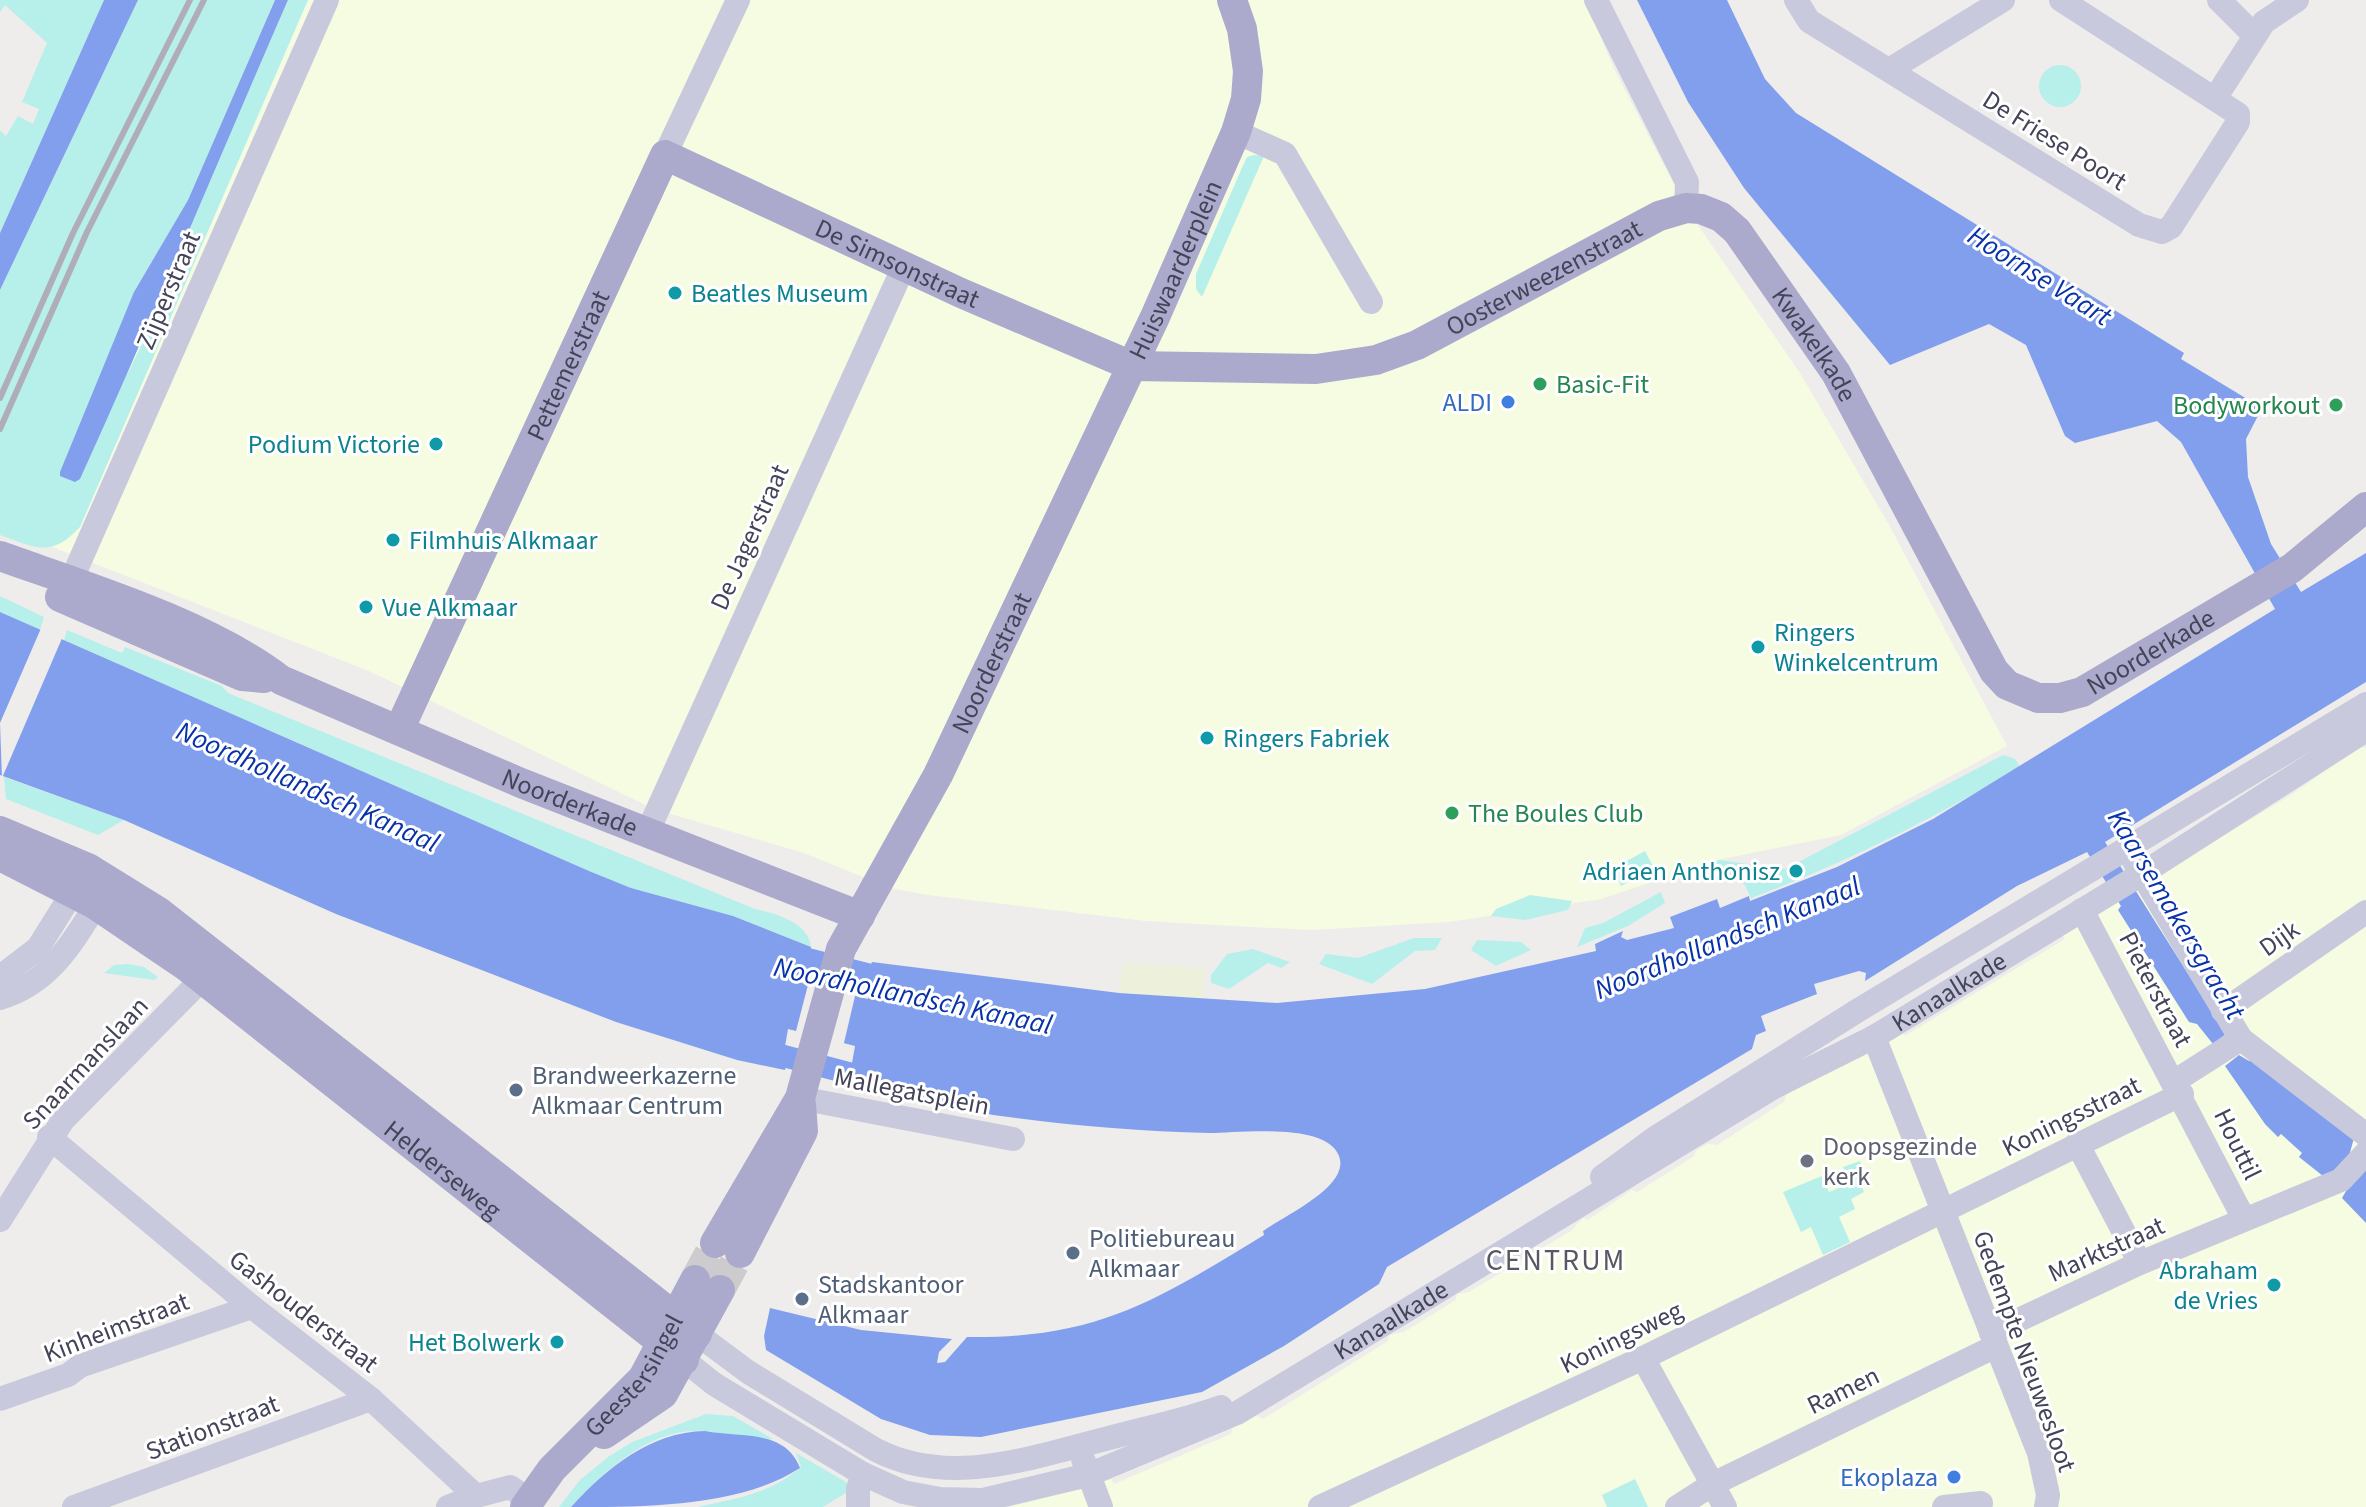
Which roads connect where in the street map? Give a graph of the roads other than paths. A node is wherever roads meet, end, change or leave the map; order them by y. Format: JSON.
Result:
{"nodes":[{"id":1,"x":327,"y":0,"type":"edge"},
{"id":2,"x":738,"y":0,"type":"edge"},
{"id":3,"x":1232,"y":0,"type":"edge"},
{"id":4,"x":1596,"y":0,"type":"edge"},
{"id":5,"x":1796,"y":0,"type":"edge"},
{"id":6,"x":2003,"y":0,"type":"edge"},
{"id":7,"x":2061,"y":0,"type":"edge"},
{"id":8,"x":2219,"y":0,"type":"edge"},
{"id":9,"x":2297,"y":0,"type":"edge"},
{"id":10,"x":2254,"y":35,"type":"junction"},
{"id":11,"x":1889,"y":70,"type":"junction"},
{"id":12,"x":2216,"y":97,"type":"junction"},
{"id":13,"x":1236,"y":132,"type":"junction"},
{"id":14,"x":665,"y":155,"type":"junction"},
{"id":15,"x":1686,"y":208,"type":"junction"},
{"id":16,"x":904,"y":266,"type":"junction"},
{"id":17,"x":1371,"y":302,"type":"dead end"},
{"id":18,"x":1401,"y":352,"type":"joint"},
{"id":19,"x":1132,"y":366,"type":"junction"},
{"id":20,"x":2366,"y":507,"type":"edge"},
{"id":21,"x":0,"y":556,"type":"edge"},
{"id":22,"x":0,"y":571,"type":"edge"},
{"id":23,"x":65,"y":594,"type":"junction"},
{"id":24,"x":2038,"y":698,"type":"joint"},
{"id":25,"x":2366,"y":704,"type":"edge"},
{"id":26,"x":399,"y":730,"type":"junction"},
{"id":27,"x":2366,"y":730,"type":"edge"},
{"id":28,"x":0,"y":831,"type":"edge"},
{"id":29,"x":648,"y":831,"type":"junction"},
{"id":30,"x":2123,"y":851,"type":"junction"},
{"id":31,"x":0,"y":856,"type":"edge"},
{"id":32,"x":2137,"y":876,"type":"junction"},
{"id":33,"x":92,"y":887,"type":"junction"},
{"id":34,"x":2082,"y":910,"type":"junction"},
{"id":35,"x":2366,"y":912,"type":"edge"},
{"id":36,"x":860,"y":916,"type":"junction"},
{"id":37,"x":206,"y":975,"type":"junction"},
{"id":38,"x":0,"y":977,"type":"edge"},
{"id":39,"x":0,"y":998,"type":"edge"},
{"id":40,"x":2223,"y":1011,"type":"junction"},
{"id":41,"x":1874,"y":1037,"type":"junction"},
{"id":42,"x":2231,"y":1046,"type":"junction"},
{"id":43,"x":804,"y":1088,"type":"junction"},
{"id":44,"x":2178,"y":1088,"type":"junction"},
{"id":45,"x":2366,"y":1135,"type":"edge"},
{"id":46,"x":49,"y":1137,"type":"junction"},
{"id":47,"x":1013,"y":1139,"type":"dead end"},
{"id":48,"x":2077,"y":1143,"type":"junction"},
{"id":49,"x":2362,"y":1157,"type":"edge"},
{"id":50,"x":1942,"y":1211,"type":"junction"},
{"id":51,"x":2244,"y":1219,"type":"junction"},
{"id":52,"x":0,"y":1220,"type":"edge"},
{"id":53,"x":727,"y":1248,"type":"tunnel mouth"},
{"id":54,"x":2140,"y":1263,"type":"junction"},
{"id":55,"x":708,"y":1285,"type":"tunnel mouth"},
{"id":56,"x":252,"y":1307,"type":"junction"},
{"id":57,"x":679,"y":1339,"type":"junction"},
{"id":58,"x":1994,"y":1340,"type":"junction"},
{"id":59,"x":1643,"y":1358,"type":"junction"},
{"id":60,"x":0,"y":1399,"type":"edge"},
{"id":61,"x":371,"y":1399,"type":"junction"},
{"id":62,"x":1079,"y":1445,"type":"junction"},
{"id":63,"x":941,"y":1469,"type":"junction"},
{"id":64,"x":863,"y":1474,"type":"junction"},
{"id":65,"x":1088,"y":1475,"type":"junction"},
{"id":66,"x":1713,"y":1484,"type":"junction"},
{"id":67,"x":476,"y":1496,"type":"junction"},
{"id":68,"x":527,"y":1503,"type":"edge"},
{"id":69,"x":940,"y":1503,"type":"edge"},
{"id":70,"x":1981,"y":1503,"type":"dead end"},
{"id":71,"x":74,"y":1507,"type":"edge"},
{"id":72,"x":448,"y":1507,"type":"edge"},
{"id":73,"x":858,"y":1507,"type":"edge"},
{"id":74,"x":1101,"y":1507,"type":"edge"},
{"id":75,"x":1320,"y":1507,"type":"edge"},
{"id":76,"x":1677,"y":1507,"type":"edge"},
{"id":77,"x":1725,"y":1507,"type":"edge"},
{"id":78,"x":1944,"y":1507,"type":"edge"},
{"id":79,"x":2046,"y":1507,"type":"edge"}],
"edges":[{"from":1,"to":23,"type":"street","name":"Zijperstraat"},
{"from":2,"to":14,"type":"street","name":"Pettemerstraat"},
{"from":3,"to":13,"type":"main road","name":"Huiswaarderplein"},
{"from":4,"to":15,"type":"street"},
{"from":5,"to":11,"type":"street"},
{"from":6,"to":11,"type":"street"},
{"from":7,"to":12,"type":"street","name":"De Friese Poort"},
{"from":8,"to":10,"type":"street"},
{"from":9,"to":10,"type":"street"},
{"from":10,"to":12,"type":"street"},
{"from":11,"to":12,"type":"street","name":"De Friese Poort"},
{"from":13,"to":17,"type":"street"},
{"from":13,"to":19,"type":"main road","name":"Huiswaarderplein"},
{"from":14,"to":16,"type":"main road","name":"De Simsonstraat"},
{"from":14,"to":26,"type":"main road","name":"Pettemerstraat"},
{"from":15,"to":18,"type":"main road","name":"Oosterweezenstraat"},
{"from":15,"to":24,"type":"main road","name":"Kwakelkade"},
{"from":16,"to":19,"type":"main road","name":"De Simsonstraat"},
{"from":16,"to":29,"type":"street","name":"De Jagerstraat"},
{"from":18,"to":19,"type":"main road","name":"Huiswaarderplein"},
{"from":19,"to":36,"type":"main road","name":"Noorderstraat"},
{"from":20,"to":24,"type":"main road","name":"Noorderkade"},
{"from":21,"to":23,"type":"main road","name":"Noorderkade"},
{"from":22,"to":23,"type":"main road","name":"Noorderkade"},
{"from":23,"to":26,"type":"main road","name":"Noorderkade"},
{"from":25,"to":30,"type":"street"},
{"from":26,"to":29,"type":"main road","name":"Noorderkade"},
{"from":27,"to":32,"type":"street"},
{"from":28,"to":33,"type":"main road","name":"Helderseweg"},
{"from":29,"to":36,"type":"main road","name":"Noorderkade"},
{"from":30,"to":32,"type":"street"},
{"from":30,"to":62,"type":"street","name":"Kanaalkade"},
{"from":31,"to":33,"type":"main road","name":"Helderseweg"},
{"from":32,"to":34,"type":"street","name":"Kanaalkade"},
{"from":32,"to":40,"type":"street"},
{"from":33,"to":37,"type":"main road","name":"Helderseweg"},
{"from":33,"to":38,"type":"street"},
{"from":33,"to":39,"type":"street"},
{"from":34,"to":41,"type":"street","name":"Kanaalkade"},
{"from":34,"to":44,"type":"street","name":"Pieterstraat"},
{"from":35,"to":40,"type":"street","name":"Dijk"},
{"from":36,"to":43,"type":"main road","name":"Noorderstraat"},
{"from":37,"to":46,"type":"street","name":"Snaarmanslaan"},
{"from":37,"to":57,"type":"main road","name":"Helderseweg"},
{"from":40,"to":42,"type":"street"},
{"from":41,"to":50,"type":"street","name":"Gedempte Nieuwesloot"},
{"from":41,"to":65,"type":"street","name":"Kanaalkade"},
{"from":42,"to":44,"type":"street","name":"Koningsstraat"},
{"from":42,"to":45,"type":"street"},
{"from":43,"to":47,"type":"street","name":"Mallegatsplein"},
{"from":43,"to":53,"type":"main road"},
{"from":44,"to":48,"type":"street","name":"Koningsstraat"},
{"from":44,"to":51,"type":"street","name":"Houttil"},
{"from":46,"to":52,"type":"street","name":"Snaarmanslaan"},
{"from":46,"to":56,"type":"street","name":"Gashouderstraat"},
{"from":48,"to":50,"type":"street","name":"Koningsstraat"},
{"from":48,"to":54,"type":"street"},
{"from":49,"to":51,"type":"street","name":"Marktstraat"},
{"from":50,"to":58,"type":"street","name":"Gedempte Nieuwesloot"},
{"from":50,"to":59,"type":"street","name":"Koningsweg"},
{"from":51,"to":54,"type":"street","name":"Marktstraat"},
{"from":54,"to":58,"type":"street","name":"Marktstraat"},
{"from":55,"to":57,"type":"main road","name":"Geestersingel"},
{"from":56,"to":60,"type":"street","name":"Kinheimstraat"},
{"from":56,"to":61,"type":"street","name":"Gashouderstraat"},
{"from":57,"to":63,"type":"street","name":"Kanaalkade"},
{"from":57,"to":64,"type":"street","name":"Kanaalkade"},
{"from":57,"to":68,"type":"main road","name":"Geestersingel"},
{"from":58,"to":66,"type":"street","name":"Ramen"},
{"from":58,"to":79,"type":"street","name":"Gedempte Nieuwesloot"},
{"from":59,"to":66,"type":"street"},
{"from":59,"to":75,"type":"street","name":"Koningsweg"},
{"from":61,"to":67,"type":"street","name":"Gashouderstraat"},
{"from":61,"to":71,"type":"street","name":"Stationstraat"},
{"from":62,"to":63,"type":"street","name":"Kanaalkade"},
{"from":62,"to":65,"type":"street"},
{"from":63,"to":69,"type":"street"},
{"from":64,"to":69,"type":"street","name":"Kanaalkade"},
{"from":64,"to":73,"type":"street"},
{"from":65,"to":69,"type":"street","name":"Kanaalkade"},
{"from":65,"to":74,"type":"street"},
{"from":66,"to":76,"type":"street","name":"Ramen"},
{"from":66,"to":77,"type":"street"},
{"from":67,"to":68,"type":"street"},
{"from":67,"to":72,"type":"street"},
{"from":70,"to":78,"type":"street"}]}
